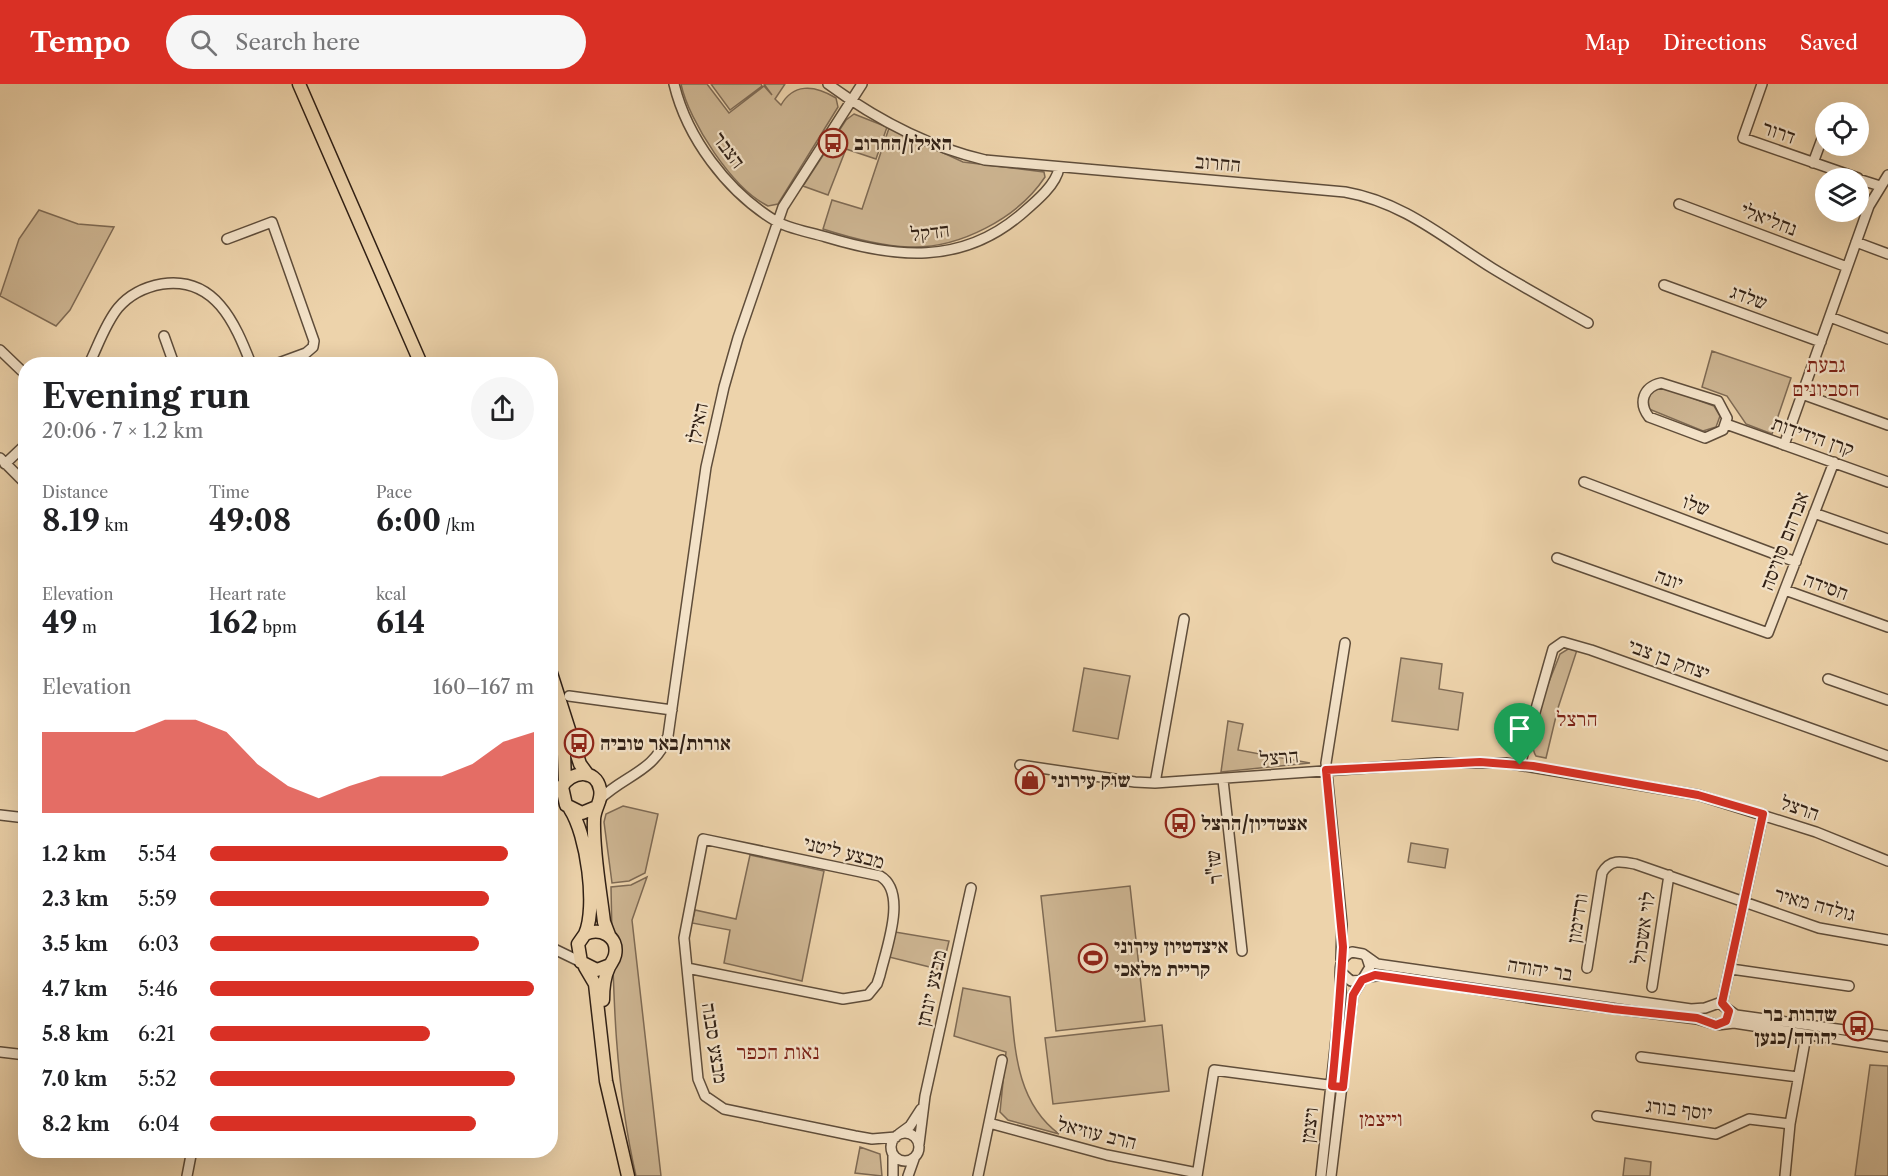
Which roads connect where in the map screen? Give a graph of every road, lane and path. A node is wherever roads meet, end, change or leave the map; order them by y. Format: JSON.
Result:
{"nodes":[{"id":1,"x":299,"y":84,"type":"edge"},
{"id":2,"x":674,"y":84,"type":"edge"},
{"id":3,"x":828,"y":84,"type":"edge"},
{"id":4,"x":862,"y":84,"type":"edge"},
{"id":5,"x":1762,"y":84,"type":"edge"},
{"id":6,"x":851,"y":101,"type":"junction"},
{"id":7,"x":1816,"y":156,"type":"edge"},
{"id":8,"x":1813,"y":163,"type":"junction"},
{"id":9,"x":1059,"y":168,"type":"junction"},
{"id":10,"x":1827,"y":168,"type":"edge"},
{"id":11,"x":1888,"y":175,"type":"edge"},
{"id":12,"x":1869,"y":182,"type":"edge"},
{"id":13,"x":1880,"y":186,"type":"junction"},
{"id":14,"x":1679,"y":204,"type":"dead end"},
{"id":15,"x":777,"y":222,"type":"junction"},
{"id":16,"x":227,"y":239,"type":"dead end"},
{"id":17,"x":1856,"y":242,"type":"junction"},
{"id":18,"x":1888,"y":254,"type":"edge"},
{"id":19,"x":1847,"y":267,"type":"junction"},
{"id":20,"x":1664,"y":285,"type":"dead end"},
{"id":21,"x":1830,"y":317,"type":"junction"},
{"id":22,"x":1588,"y":323,"type":"dead end"},
{"id":23,"x":164,"y":336,"type":"dead end"},
{"id":24,"x":1888,"y":339,"type":"edge"},
{"id":25,"x":1821,"y":342,"type":"junction"},
{"id":26,"x":0,"y":350,"type":"edge"},
{"id":27,"x":92,"y":357,"type":"edge"},
{"id":28,"x":172,"y":357,"type":"edge"},
{"id":29,"x":248,"y":357,"type":"edge"},
{"id":30,"x":295,"y":357,"type":"edge"},
{"id":31,"x":418,"y":357,"type":"edge"},
{"id":32,"x":18,"y":367,"type":"edge"},
{"id":33,"x":1802,"y":394,"type":"junction"},
{"id":34,"x":1726,"y":424,"type":"junction"},
{"id":35,"x":1888,"y":425,"type":"edge"},
{"id":36,"x":1784,"y":445,"type":"junction"},
{"id":37,"x":18,"y":450,"type":"edge"},
{"id":38,"x":3,"y":461,"type":"edge"},
{"id":39,"x":1834,"y":462,"type":"junction"},
{"id":40,"x":18,"y":476,"type":"edge"},
{"id":41,"x":1584,"y":482,"type":"dead end"},
{"id":42,"x":1888,"y":482,"type":"edge"},
{"id":43,"x":1814,"y":513,"type":"junction"},
{"id":44,"x":1888,"y":539,"type":"edge"},
{"id":45,"x":1557,"y":558,"type":"dead end"},
{"id":46,"x":1796,"y":562,"type":"junction"},
{"id":47,"x":1785,"y":590,"type":"junction"},
{"id":48,"x":1184,"y":619,"type":"dead end"},
{"id":49,"x":1888,"y":627,"type":"edge"},
{"id":50,"x":1768,"y":633,"type":"joint"},
{"id":51,"x":1345,"y":643,"type":"dead end"},
{"id":52,"x":1828,"y":679,"type":"dead end"},
{"id":53,"x":558,"y":695,"type":"edge"},
{"id":54,"x":569,"y":696,"type":"dead end"},
{"id":55,"x":1888,"y":700,"type":"edge"},
{"id":56,"x":672,"y":710,"type":"junction"},
{"id":57,"x":558,"y":728,"type":"edge"},
{"id":58,"x":1888,"y":756,"type":"edge"},
{"id":59,"x":1020,"y":765,"type":"dead end"},
{"id":60,"x":1520,"y":765,"type":"junction"},
{"id":61,"x":1326,"y":770,"type":"junction"},
{"id":62,"x":592,"y":777,"type":"junction"},
{"id":63,"x":624,"y":780,"type":"junction"},
{"id":64,"x":1223,"y":780,"type":"junction"},
{"id":65,"x":565,"y":782,"type":"junction"},
{"id":66,"x":1155,"y":783,"type":"junction"},
{"id":67,"x":597,"y":803,"type":"junction"},
{"id":68,"x":570,"y":809,"type":"junction"},
{"id":69,"x":0,"y":814,"type":"edge"},
{"id":70,"x":1763,"y":814,"type":"junction"},
{"id":71,"x":18,"y":817,"type":"edge"},
{"id":72,"x":703,"y":840,"type":"joint"},
{"id":73,"x":1888,"y":861,"type":"edge"},
{"id":74,"x":1602,"y":873,"type":"joint"},
{"id":75,"x":1669,"y":875,"type":"junction"},
{"id":76,"x":971,"y":888,"type":"dead end"},
{"id":77,"x":1743,"y":902,"type":"junction"},
{"id":78,"x":1342,"y":924,"type":"junction"},
{"id":79,"x":609,"y":935,"type":"junction"},
{"id":80,"x":583,"y":937,"type":"junction"},
{"id":81,"x":1888,"y":940,"type":"edge"},
{"id":82,"x":558,"y":946,"type":"edge"},
{"id":83,"x":558,"y":951,"type":"edge"},
{"id":84,"x":1242,"y":951,"type":"dead end"},
{"id":85,"x":1357,"y":952,"type":"junction"},
{"id":86,"x":1367,"y":958,"type":"junction"},
{"id":87,"x":583,"y":965,"type":"junction"},
{"id":88,"x":610,"y":965,"type":"junction"},
{"id":89,"x":1340,"y":967,"type":"junction"},
{"id":90,"x":687,"y":968,"type":"junction"},
{"id":91,"x":1587,"y":968,"type":"dead end"},
{"id":92,"x":1731,"y":969,"type":"junction"},
{"id":93,"x":1364,"y":979,"type":"junction"},
{"id":94,"x":1849,"y":986,"type":"dead end"},
{"id":95,"x":1652,"y":987,"type":"dead end"},
{"id":96,"x":1722,"y":1003,"type":"junction"},
{"id":97,"x":1709,"y":1007,"type":"junction"},
{"id":98,"x":1729,"y":1011,"type":"junction"},
{"id":99,"x":1710,"y":1022,"type":"junction"},
{"id":100,"x":1724,"y":1023,"type":"junction"},
{"id":101,"x":1806,"y":1036,"type":"junction"},
{"id":102,"x":1888,"y":1036,"type":"edge"},
{"id":103,"x":602,"y":1037,"type":"junction"},
{"id":104,"x":1888,"y":1047,"type":"edge"},
{"id":105,"x":0,"y":1052,"type":"edge"},
{"id":106,"x":18,"y":1055,"type":"edge"},
{"id":107,"x":1641,"y":1057,"type":"dead end"},
{"id":108,"x":1002,"y":1060,"type":"dead end"},
{"id":109,"x":1798,"y":1077,"type":"junction"},
{"id":110,"x":1332,"y":1086,"type":"junction"},
{"id":111,"x":1343,"y":1087,"type":"junction"},
{"id":112,"x":925,"y":1096,"type":"junction"},
{"id":113,"x":1597,"y":1116,"type":"dead end"},
{"id":114,"x":989,"y":1123,"type":"junction"},
{"id":115,"x":1790,"y":1124,"type":"junction"},
{"id":116,"x":855,"y":1136,"type":"junction"},
{"id":117,"x":897,"y":1136,"type":"junction"},
{"id":118,"x":918,"y":1144,"type":"junction"},
{"id":119,"x":892,"y":1154,"type":"junction"},
{"id":120,"x":190,"y":1158,"type":"edge"},
{"id":121,"x":914,"y":1159,"type":"junction"},
{"id":122,"x":1197,"y":1175,"type":"edge"},
{"id":123,"x":187,"y":1176,"type":"edge"},
{"id":124,"x":627,"y":1176,"type":"edge"},
{"id":125,"x":893,"y":1176,"type":"edge"},
{"id":126,"x":908,"y":1176,"type":"edge"},
{"id":127,"x":978,"y":1176,"type":"edge"},
{"id":128,"x":1321,"y":1176,"type":"edge"},
{"id":129,"x":1331,"y":1176,"type":"edge"},
{"id":130,"x":1785,"y":1176,"type":"edge"}],
"edges":[{"from":1,"to":31,"type":"main road"},
{"from":2,"to":15,"type":"street","name":"הצבר"},
{"from":3,"to":6,"type":"street","name":"החרוב"},
{"from":4,"to":6,"type":"street","name":"האילן"},
{"from":5,"to":8,"type":"street","name":"דרור"},
{"from":6,"to":9,"type":"street","name":"החרוב"},
{"from":6,"to":15,"type":"street","name":"האילן"},
{"from":7,"to":8,"type":"street"},
{"from":8,"to":10,"type":"street","name":"דרור"},
{"from":9,"to":15,"type":"street","name":"הדקל"},
{"from":9,"to":22,"type":"street","name":"החרוב"},
{"from":11,"to":13,"type":"street"},
{"from":12,"to":13,"type":"street","name":"דרור"},
{"from":13,"to":17,"type":"street"},
{"from":14,"to":19,"type":"street","name":"נחליאלי"},
{"from":15,"to":56,"type":"street","name":"האילן"},
{"from":16,"to":30,"type":"street"},
{"from":17,"to":18,"type":"street"},
{"from":17,"to":19,"type":"street"},
{"from":19,"to":21,"type":"street"},
{"from":20,"to":25,"type":"street","name":"שלדג"},
{"from":21,"to":24,"type":"street"},
{"from":21,"to":25,"type":"street"},
{"from":23,"to":28,"type":"street"},
{"from":25,"to":33,"type":"street"},
{"from":26,"to":32,"type":"street"},
{"from":27,"to":29,"type":"street"},
{"from":33,"to":35,"type":"street"},
{"from":33,"to":36,"type":"street"},
{"from":34,"to":34,"type":"street"},
{"from":34,"to":36,"type":"street","name":"קרן הידידות"},
{"from":36,"to":39,"type":"street","name":"קרן הידידות"},
{"from":37,"to":38,"type":"street"},
{"from":38,"to":40,"type":"street"},
{"from":39,"to":42,"type":"street","name":"קרן הידידות"},
{"from":39,"to":43,"type":"street","name":"אברהם סוויסה"},
{"from":41,"to":46,"type":"street","name":"שלו"},
{"from":43,"to":44,"type":"street"},
{"from":43,"to":46,"type":"street","name":"אברהם סוויסה"},
{"from":45,"to":50,"type":"street","name":"יונה"},
{"from":46,"to":47,"type":"street","name":"אברהם סוויסה"},
{"from":47,"to":49,"type":"street","name":"חסידה"},
{"from":47,"to":50,"type":"street","name":"אברהם סוויסה"},
{"from":48,"to":66,"type":"street"},
{"from":51,"to":61,"type":"street","name":"ויצמן"},
{"from":52,"to":55,"type":"street"},
{"from":53,"to":62,"type":"main road"},
{"from":54,"to":56,"type":"street"},
{"from":56,"to":63,"type":"street","name":"האילן"},
{"from":57,"to":65,"type":"main road"},
{"from":58,"to":60,"type":"street","name":"יצחק בן צבי"},
{"from":59,"to":66,"type":"street","name":"הרצל"},
{"from":60,"to":61,"type":"street","name":"הרצל"},
{"from":60,"to":70,"type":"street","name":"הרצל"},
{"from":61,"to":64,"type":"street","name":"הרצל"},
{"from":61,"to":78,"type":"street","name":"ויצמן"},
{"from":62,"to":63,"type":"street"},
{"from":62,"to":65,"type":"main road"},
{"from":62,"to":67,"type":"main road"},
{"from":63,"to":67,"type":"street","name":"האילן"},
{"from":64,"to":66,"type":"street","name":"הרצל"},
{"from":64,"to":84,"type":"street","name":"שז\"ר"},
{"from":65,"to":68,"type":"main road"},
{"from":67,"to":68,"type":"main road"},
{"from":67,"to":79,"type":"main road"},
{"from":68,"to":80,"type":"main road"},
{"from":69,"to":71,"type":"street"},
{"from":70,"to":73,"type":"street","name":"הרצל"},
{"from":70,"to":77,"type":"street"},
{"from":72,"to":90,"type":"street","name":"מבצע סבנה"},
{"from":72,"to":90,"type":"street","name":"מבצע ליטני"},
{"from":74,"to":75,"type":"street","name":"גולדה מאיר"},
{"from":74,"to":91,"type":"street","name":"ורדימון"},
{"from":75,"to":77,"type":"street","name":"גולדה מאיר"},
{"from":75,"to":95,"type":"street","name":"לוי אשכול"},
{"from":76,"to":112,"type":"street","name":"מבצע יונתן"},
{"from":77,"to":81,"type":"street","name":"גולדה מאיר"},
{"from":77,"to":92,"type":"street"},
{"from":78,"to":85,"type":"street","name":"ויצמן"},
{"from":78,"to":89,"type":"street","name":"ויצמן"},
{"from":79,"to":80,"type":"main road"},
{"from":79,"to":88,"type":"main road"},
{"from":80,"to":82,"type":"street"},
{"from":80,"to":87,"type":"main road"},
{"from":83,"to":87,"type":"street"},
{"from":85,"to":86,"type":"street"},
{"from":85,"to":89,"type":"street"},
{"from":86,"to":93,"type":"street"},
{"from":86,"to":97,"type":"street","name":"בר יהודה"},
{"from":87,"to":88,"type":"main road"},
{"from":87,"to":103,"type":"main road"},
{"from":88,"to":103,"type":"main road"},
{"from":89,"to":93,"type":"street"},
{"from":89,"to":110,"type":"street","name":"ויצמן"},
{"from":90,"to":116,"type":"street","name":"מבצע סבנה"},
{"from":92,"to":94,"type":"street"},
{"from":92,"to":96,"type":"street"},
{"from":93,"to":99,"type":"street","name":"בר יהודה"},
{"from":93,"to":111,"type":"street","name":"ויצמן"},
{"from":96,"to":97,"type":"street"},
{"from":96,"to":98,"type":"street"},
{"from":97,"to":99,"type":"street"},
{"from":98,"to":100,"type":"street"},
{"from":98,"to":102,"type":"street"},
{"from":99,"to":100,"type":"street"},
{"from":100,"to":101,"type":"street"},
{"from":101,"to":104,"type":"street"},
{"from":101,"to":109,"type":"street"},
{"from":103,"to":124,"type":"main road"},
{"from":105,"to":106,"type":"street"},
{"from":107,"to":109,"type":"street"},
{"from":108,"to":114,"type":"street"},
{"from":109,"to":115,"type":"street"},
{"from":110,"to":111,"type":"street"},
{"from":110,"to":122,"type":"street"},
{"from":110,"to":128,"type":"street","name":"ויצמן"},
{"from":111,"to":129,"type":"street","name":"ויצמן"},
{"from":112,"to":117,"type":"street","name":"מבצע יונתן"},
{"from":112,"to":118,"type":"street","name":"מבצע יונתן"},
{"from":113,"to":115,"type":"street","name":"יוסף בורג"},
{"from":114,"to":122,"type":"street","name":"הרב עוזיאל"},
{"from":114,"to":127,"type":"street"},
{"from":115,"to":130,"type":"street"},
{"from":116,"to":117,"type":"street","name":"מבצע סבנה"},
{"from":116,"to":119,"type":"street","name":"מבצע סבנה"},
{"from":117,"to":118,"type":"street"},
{"from":117,"to":119,"type":"street"},
{"from":118,"to":121,"type":"street"},
{"from":119,"to":121,"type":"street"},
{"from":119,"to":125,"type":"street"},
{"from":120,"to":123,"type":"street"},
{"from":121,"to":126,"type":"street"}]}
